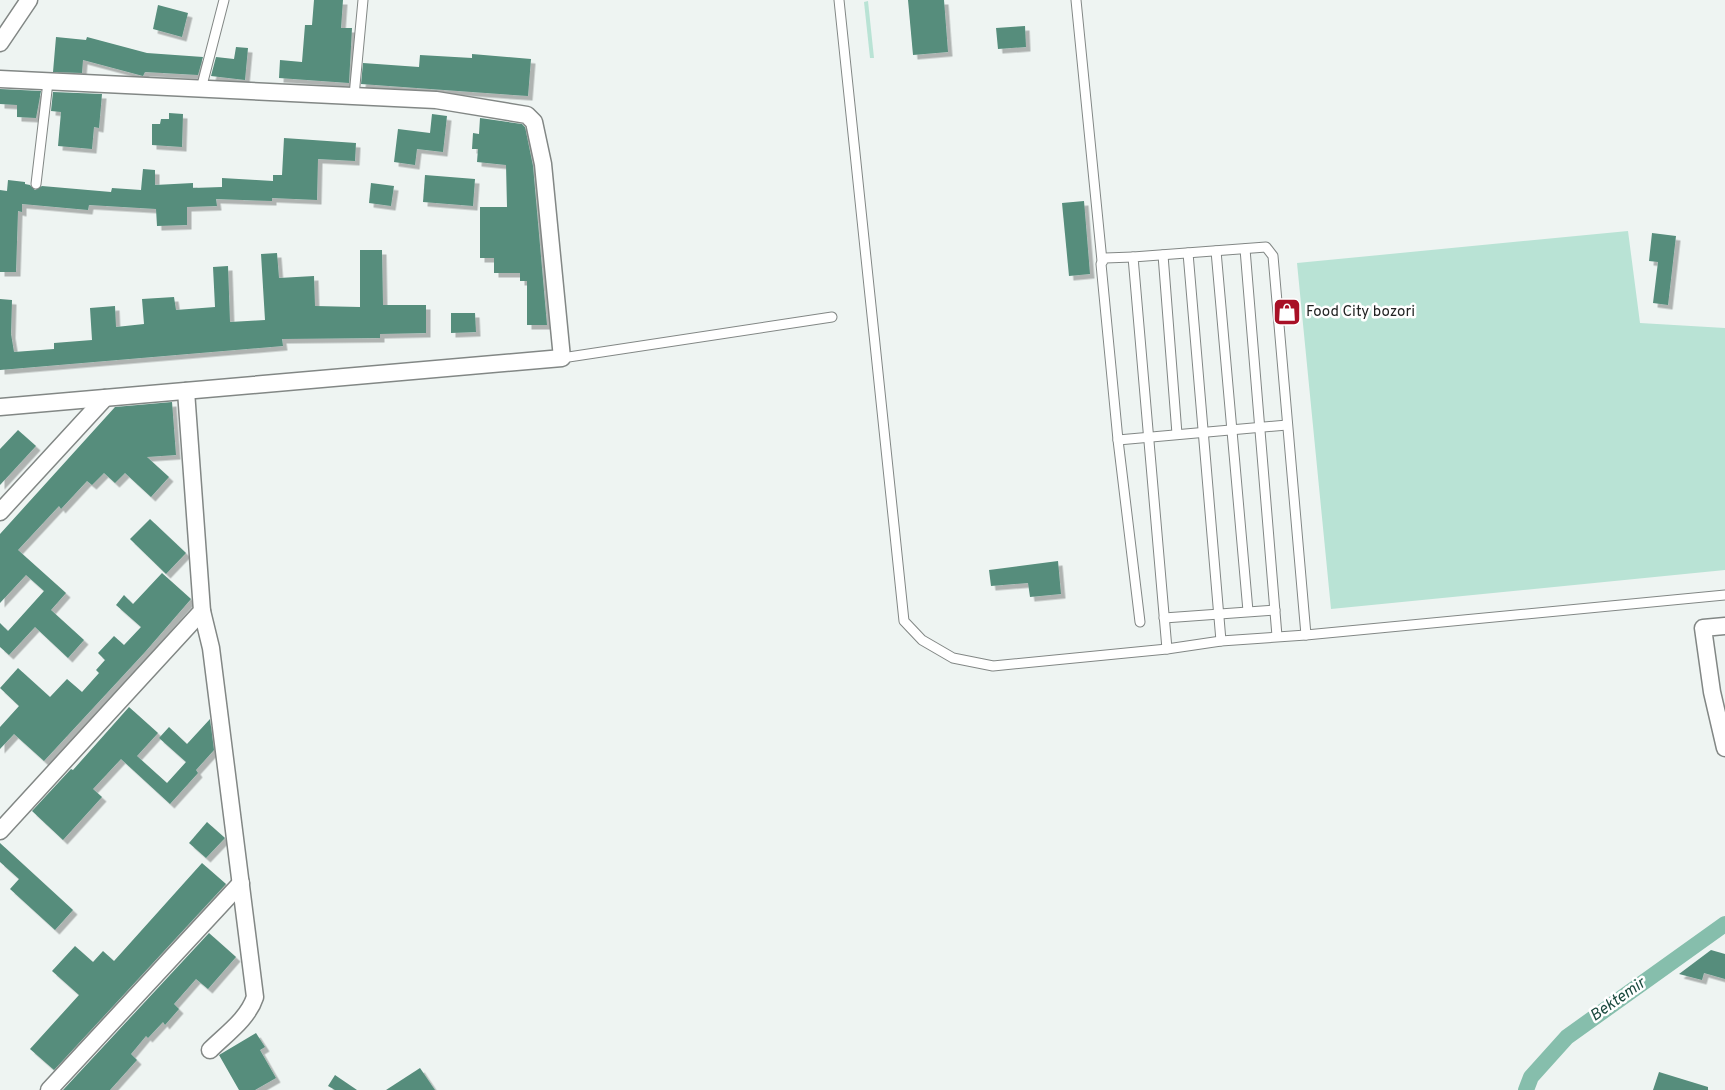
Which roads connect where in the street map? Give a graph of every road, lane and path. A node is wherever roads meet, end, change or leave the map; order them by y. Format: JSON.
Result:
{"nodes":[{"id":1,"x":29,"y":0,"type":"edge"},
{"id":2,"x":224,"y":0,"type":"edge"},
{"id":3,"x":363,"y":0,"type":"edge"},
{"id":4,"x":839,"y":0,"type":"edge"},
{"id":5,"x":1076,"y":0,"type":"edge"},
{"id":6,"x":0,"y":43,"type":"edge"},
{"id":7,"x":0,"y":79,"type":"edge"},
{"id":8,"x":48,"y":82,"type":"junction"},
{"id":9,"x":201,"y":89,"type":"junction"},
{"id":10,"x":354,"y":96,"type":"junction"},
{"id":11,"x":36,"y":184,"type":"dead end"},
{"id":12,"x":1245,"y":249,"type":"junction"},
{"id":13,"x":1216,"y":251,"type":"junction"},
{"id":14,"x":1188,"y":253,"type":"junction"},
{"id":15,"x":1163,"y":255,"type":"junction"},
{"id":16,"x":1133,"y":257,"type":"junction"},
{"id":17,"x":1102,"y":261,"type":"junction"},
{"id":18,"x":832,"y":318,"type":"dead end"},
{"id":19,"x":562,"y":358,"type":"junction"},
{"id":20,"x":186,"y":391,"type":"junction"},
{"id":21,"x":105,"y":398,"type":"junction"},
{"id":22,"x":0,"y":408,"type":"edge"},
{"id":23,"x":1288,"y":426,"type":"junction"},
{"id":24,"x":1260,"y":427,"type":"junction"},
{"id":25,"x":1232,"y":429,"type":"junction"},
{"id":26,"x":1204,"y":432,"type":"junction"},
{"id":27,"x":1177,"y":434,"type":"junction"},
{"id":28,"x":1148,"y":436,"type":"junction"},
{"id":29,"x":1118,"y":440,"type":"junction"},
{"id":30,"x":0,"y":512,"type":"edge"},
{"id":31,"x":1725,"y":595,"type":"edge"},
{"id":32,"x":202,"y":610,"type":"junction"},
{"id":33,"x":1275,"y":610,"type":"junction"},
{"id":34,"x":1248,"y":611,"type":"junction"},
{"id":35,"x":1218,"y":615,"type":"junction"},
{"id":36,"x":1164,"y":618,"type":"junction"},
{"id":37,"x":1140,"y":622,"type":"dead end"},
{"id":38,"x":1725,"y":626,"type":"edge"},
{"id":39,"x":1306,"y":635,"type":"junction"},
{"id":40,"x":1277,"y":636,"type":"junction"},
{"id":41,"x":1221,"y":641,"type":"junction"},
{"id":42,"x":1167,"y":649,"type":"junction"},
{"id":43,"x":1725,"y":748,"type":"edge"},
{"id":44,"x":0,"y":831,"type":"edge"},
{"id":45,"x":241,"y":883,"type":"junction"},
{"id":46,"x":210,"y":1050,"type":"dead end"},
{"id":47,"x":49,"y":1090,"type":"edge"}],
"edges":[{"from":1,"to":6,"type":"street"},
{"from":2,"to":9,"type":"lane"},
{"from":3,"to":10,"type":"lane"},
{"from":4,"to":42,"type":"lane"},
{"from":5,"to":17,"type":"lane"},
{"from":7,"to":8,"type":"street"},
{"from":8,"to":9,"type":"street"},
{"from":8,"to":11,"type":"lane"},
{"from":9,"to":10,"type":"street"},
{"from":10,"to":19,"type":"street"},
{"from":12,"to":13,"type":"lane"},
{"from":12,"to":23,"type":"lane"},
{"from":12,"to":24,"type":"lane"},
{"from":13,"to":14,"type":"lane"},
{"from":13,"to":25,"type":"lane"},
{"from":14,"to":15,"type":"lane"},
{"from":14,"to":26,"type":"lane"},
{"from":15,"to":16,"type":"lane"},
{"from":15,"to":27,"type":"lane"},
{"from":16,"to":17,"type":"lane"},
{"from":16,"to":28,"type":"lane"},
{"from":17,"to":29,"type":"lane"},
{"from":18,"to":19,"type":"lane"},
{"from":19,"to":20,"type":"street"},
{"from":20,"to":21,"type":"street"},
{"from":20,"to":32,"type":"street"},
{"from":21,"to":22,"type":"street"},
{"from":21,"to":30,"type":"street"},
{"from":23,"to":24,"type":"lane"},
{"from":23,"to":39,"type":"lane"},
{"from":24,"to":25,"type":"lane"},
{"from":24,"to":33,"type":"lane"},
{"from":25,"to":26,"type":"lane"},
{"from":25,"to":34,"type":"lane"},
{"from":26,"to":27,"type":"lane"},
{"from":26,"to":35,"type":"lane"},
{"from":27,"to":28,"type":"lane"},
{"from":28,"to":29,"type":"lane"},
{"from":28,"to":36,"type":"lane"},
{"from":29,"to":37,"type":"lane"},
{"from":31,"to":39,"type":"lane"},
{"from":32,"to":44,"type":"street"},
{"from":32,"to":45,"type":"street"},
{"from":33,"to":34,"type":"lane"},
{"from":33,"to":40,"type":"lane"},
{"from":34,"to":35,"type":"lane"},
{"from":35,"to":36,"type":"lane"},
{"from":35,"to":41,"type":"lane"},
{"from":36,"to":42,"type":"lane"},
{"from":38,"to":43,"type":"street"},
{"from":39,"to":40,"type":"lane"},
{"from":40,"to":41,"type":"lane"},
{"from":41,"to":42,"type":"lane"},
{"from":45,"to":46,"type":"street"},
{"from":45,"to":47,"type":"street"}]}
